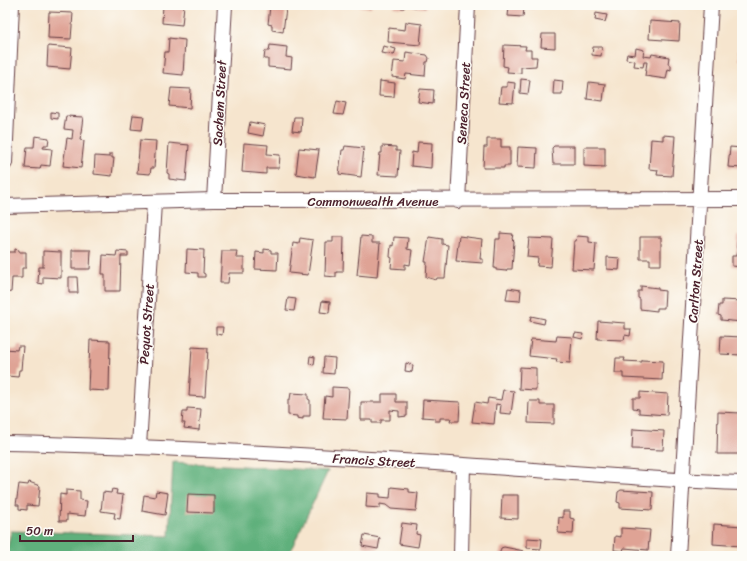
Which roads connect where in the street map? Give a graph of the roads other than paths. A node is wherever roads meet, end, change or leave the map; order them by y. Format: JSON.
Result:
{"nodes":[{"id":1,"x":12,"y":5,"type":"edge"},
{"id":2,"x":225,"y":5,"type":"edge"},
{"id":3,"x":468,"y":5,"type":"edge"},
{"id":4,"x":711,"y":5,"type":"edge"},
{"id":5,"x":5,"y":163,"type":"edge"},
{"id":6,"x":700,"y":199,"type":"junction"},
{"id":7,"x":742,"y":199,"type":"edge"},
{"id":8,"x":214,"y":200,"type":"junction"},
{"id":9,"x":458,"y":201,"type":"junction"},
{"id":10,"x":154,"y":203,"type":"junction"},
{"id":11,"x":5,"y":206,"type":"edge"},
{"id":12,"x":5,"y":443,"type":"edge"},
{"id":13,"x":139,"y":446,"type":"junction"},
{"id":14,"x":463,"y":465,"type":"junction"},
{"id":15,"x":681,"y":481,"type":"junction"},
{"id":16,"x":742,"y":483,"type":"edge"},
{"id":17,"x":461,"y":556,"type":"edge"},
{"id":18,"x":678,"y":556,"type":"edge"}],
"edges":[{"from":1,"to":5,"type":"street"},
{"from":2,"to":8,"type":"street","name":"Sachem Street"},
{"from":3,"to":9,"type":"street","name":"Seneca Street"},
{"from":4,"to":6,"type":"street","name":"Carlton Street"},
{"from":6,"to":7,"type":"street","name":"Commonwealth Avenue"},
{"from":6,"to":9,"type":"street","name":"Commonwealth Avenue"},
{"from":6,"to":15,"type":"street","name":"Carlton Street"},
{"from":8,"to":9,"type":"street","name":"Commonwealth Avenue"},
{"from":8,"to":10,"type":"street","name":"Commonwealth Avenue"},
{"from":10,"to":11,"type":"street","name":"Commonwealth Avenue"},
{"from":10,"to":13,"type":"street","name":"Pequot Street"},
{"from":12,"to":13,"type":"street","name":"Francis Street"},
{"from":13,"to":14,"type":"street","name":"Francis Street"},
{"from":14,"to":15,"type":"street","name":"Francis Street"},
{"from":14,"to":17,"type":"street"},
{"from":15,"to":16,"type":"street","name":"Francis Street"},
{"from":15,"to":18,"type":"street","name":"Carlton Street"}]}
